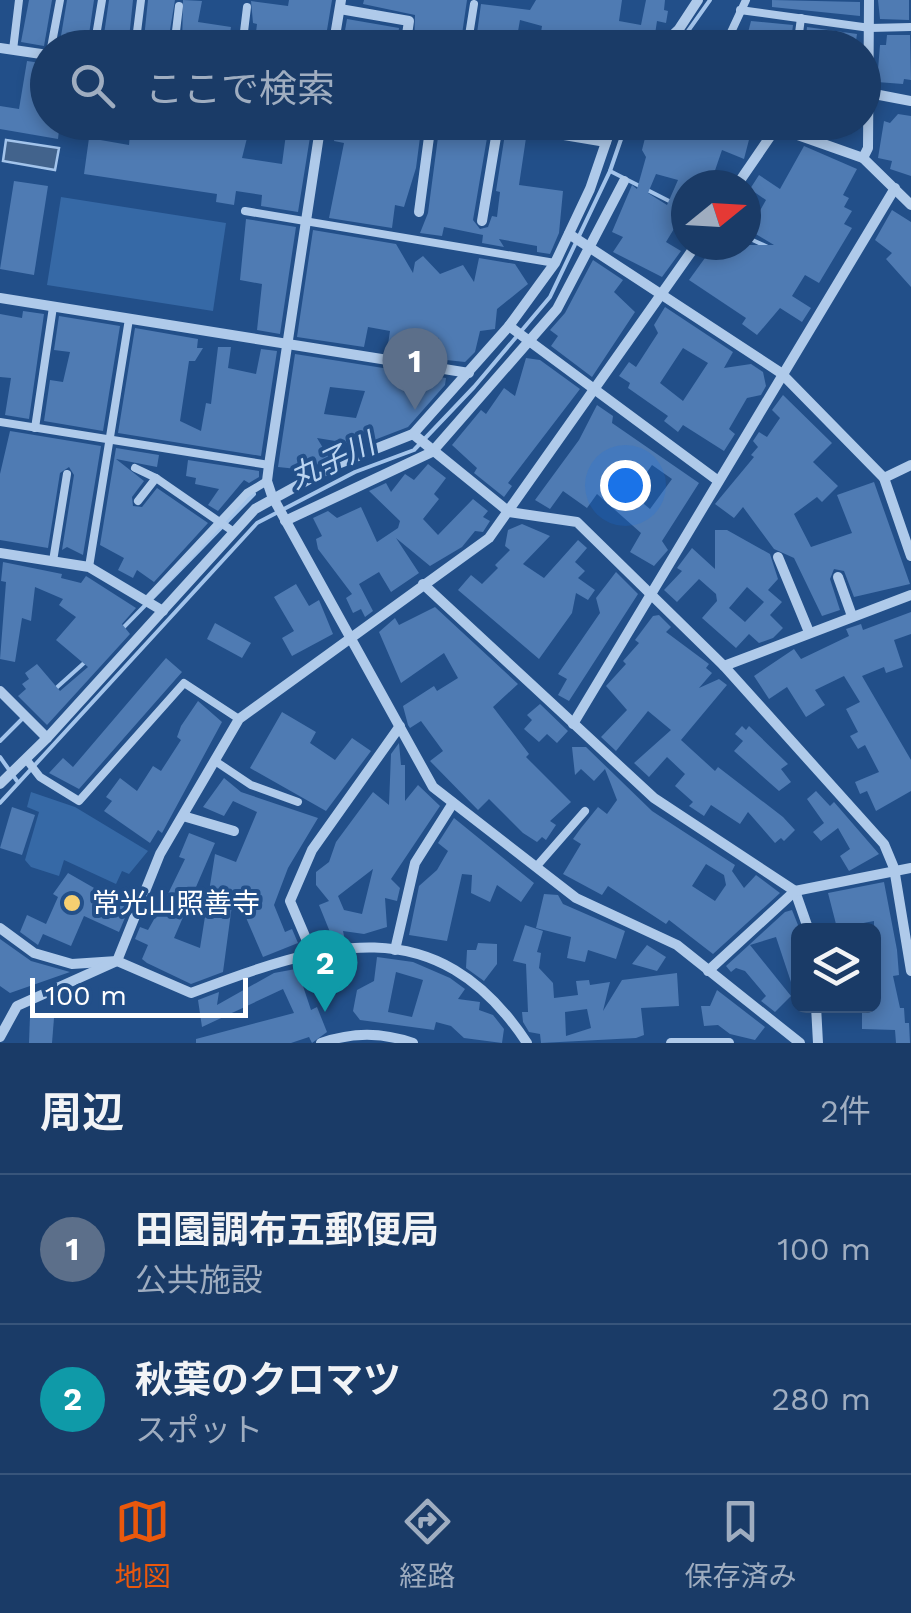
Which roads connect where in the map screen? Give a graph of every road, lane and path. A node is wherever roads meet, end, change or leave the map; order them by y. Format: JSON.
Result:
{"nodes":[{"id":1,"x":19,"y":0,"type":"edge"},
{"id":2,"x":60,"y":0,"type":"edge"},
{"id":3,"x":102,"y":0,"type":"edge"},
{"id":4,"x":140,"y":0,"type":"edge"},
{"id":5,"x":698,"y":0,"type":"edge"},
{"id":6,"x":746,"y":0,"type":"edge"},
{"id":7,"x":869,"y":0,"type":"edge"},
{"id":8,"x":341,"y":4,"type":"edge"},
{"id":9,"x":474,"y":4,"type":"dead end"},
{"id":10,"x":179,"y":6,"type":"dead end"},
{"id":11,"x":248,"y":7,"type":"dead end"},
{"id":12,"x":740,"y":10,"type":"junction"},
{"id":13,"x":801,"y":18,"type":"junction"},
{"id":14,"x":870,"y":28,"type":"junction"},
{"id":15,"x":911,"y":28,"type":"edge"},
{"id":16,"x":54,"y":30,"type":"edge"},
{"id":17,"x":97,"y":30,"type":"edge"},
{"id":18,"x":137,"y":30,"type":"edge"},
{"id":19,"x":176,"y":30,"type":"edge"},
{"id":20,"x":245,"y":30,"type":"edge"},
{"id":21,"x":336,"y":30,"type":"edge"},
{"id":22,"x":408,"y":30,"type":"edge"},
{"id":23,"x":470,"y":30,"type":"edge"},
{"id":24,"x":679,"y":30,"type":"edge"},
{"id":25,"x":732,"y":30,"type":"edge"},
{"id":26,"x":799,"y":30,"type":"edge"},
{"id":27,"x":0,"y":48,"type":"edge"},
{"id":28,"x":13,"y":50,"type":"junction"},
{"id":29,"x":30,"y":52,"type":"edge"},
{"id":30,"x":881,"y":95,"type":"edge"},
{"id":31,"x":911,"y":101,"type":"edge"},
{"id":32,"x":318,"y":140,"type":"edge"},
{"id":33,"x":429,"y":140,"type":"edge"},
{"id":34,"x":490,"y":140,"type":"edge"},
{"id":35,"x":593,"y":140,"type":"edge"},
{"id":36,"x":768,"y":140,"type":"edge"},
{"id":37,"x":811,"y":140,"type":"edge"},
{"id":38,"x":868,"y":140,"type":"edge"},
{"id":39,"x":606,"y":142,"type":"joint"},
{"id":40,"x":864,"y":158,"type":"junction"},
{"id":41,"x":747,"y":170,"type":"edge"},
{"id":42,"x":624,"y":181,"type":"dead end"},
{"id":43,"x":894,"y":188,"type":"junction"},
{"id":44,"x":911,"y":205,"type":"edge"},
{"id":45,"x":246,"y":211,"type":"dead end"},
{"id":46,"x":419,"y":212,"type":"dead end"},
{"id":47,"x":305,"y":221,"type":"junction"},
{"id":48,"x":482,"y":221,"type":"dead end"},
{"id":49,"x":569,"y":234,"type":"junction"},
{"id":50,"x":591,"y":244,"type":"junction"},
{"id":51,"x":686,"y":260,"type":"edge"},
{"id":52,"x":554,"y":263,"type":"junction"},
{"id":53,"x":664,"y":293,"type":"junction"},
{"id":54,"x":0,"y":298,"type":"edge"},
{"id":55,"x":53,"y":307,"type":"junction"},
{"id":56,"x":129,"y":318,"type":"junction"},
{"id":57,"x":509,"y":326,"type":"junction"},
{"id":58,"x":287,"y":343,"type":"junction"},
{"id":59,"x":530,"y":343,"type":"junction"},
{"id":60,"x":468,"y":373,"type":"junction"},
{"id":61,"x":782,"y":373,"type":"junction"},
{"id":62,"x":593,"y":391,"type":"junction"},
{"id":63,"x":0,"y":422,"type":"edge"},
{"id":64,"x":35,"y":428,"type":"junction"},
{"id":65,"x":413,"y":434,"type":"junction"},
{"id":66,"x":110,"y":440,"type":"junction"},
{"id":67,"x":432,"y":452,"type":"junction"},
{"id":68,"x":268,"y":465,"type":"junction"},
{"id":69,"x":911,"y":465,"type":"edge"},
{"id":70,"x":135,"y":468,"type":"dead end"},
{"id":71,"x":67,"y":474,"type":"dead end"},
{"id":72,"x":156,"y":478,"type":"junction"},
{"id":73,"x":884,"y":478,"type":"junction"},
{"id":74,"x":717,"y":480,"type":"junction"},
{"id":75,"x":266,"y":482,"type":"junction"},
{"id":76,"x":272,"y":496,"type":"junction"},
{"id":77,"x":138,"y":501,"type":"dead end"},
{"id":78,"x":509,"y":512,"type":"junction"},
{"id":79,"x":285,"y":521,"type":"junction"},
{"id":80,"x":226,"y":525,"type":"junction"},
{"id":81,"x":0,"y":553,"type":"edge"},
{"id":82,"x":911,"y":556,"type":"edge"},
{"id":83,"x":778,"y":557,"type":"dead end"},
{"id":84,"x":53,"y":561,"type":"junction"},
{"id":85,"x":90,"y":567,"type":"junction"},
{"id":86,"x":838,"y":577,"type":"dead end"},
{"id":87,"x":423,"y":584,"type":"junction"},
{"id":88,"x":651,"y":592,"type":"junction"},
{"id":89,"x":911,"y":595,"type":"edge"},
{"id":90,"x":146,"y":601,"type":"junction"},
{"id":91,"x":161,"y":610,"type":"junction"},
{"id":92,"x":852,"y":616,"type":"junction"},
{"id":93,"x":808,"y":632,"type":"junction"},
{"id":94,"x":349,"y":636,"type":"junction"},
{"id":95,"x":724,"y":666,"type":"junction"},
{"id":96,"x":0,"y":691,"type":"edge"},
{"id":97,"x":239,"y":719,"type":"junction"},
{"id":98,"x":573,"y":724,"type":"junction"},
{"id":99,"x":400,"y":726,"type":"junction"},
{"id":100,"x":48,"y":738,"type":"junction"},
{"id":101,"x":214,"y":761,"type":"junction"},
{"id":102,"x":21,"y":763,"type":"junction"},
{"id":103,"x":3,"y":780,"type":"edge"},
{"id":104,"x":298,"y":802,"type":"dead end"},
{"id":105,"x":454,"y":802,"type":"junction"},
{"id":106,"x":585,"y":812,"type":"dead end"},
{"id":107,"x":183,"y":816,"type":"junction"},
{"id":108,"x":234,"y":832,"type":"dead end"},
{"id":109,"x":536,"y":867,"type":"junction"},
{"id":110,"x":894,"y":868,"type":"junction"},
{"id":111,"x":911,"y":868,"type":"edge"},
{"id":112,"x":796,"y":891,"type":"junction"},
{"id":113,"x":807,"y":923,"type":"edge"},
{"id":114,"x":0,"y":928,"type":"edge"},
{"id":115,"x":394,"y":950,"type":"junction"},
{"id":116,"x":313,"y":955,"type":"junction"},
{"id":117,"x":117,"y":961,"type":"junction"},
{"id":118,"x":911,"y":970,"type":"edge"},
{"id":119,"x":708,"y":971,"type":"junction"},
{"id":120,"x":816,"y":1013,"type":"edge"},
{"id":121,"x":0,"y":1037,"type":"edge"},
{"id":122,"x":321,"y":1043,"type":"edge"},
{"id":123,"x":413,"y":1043,"type":"edge"},
{"id":124,"x":527,"y":1043,"type":"edge"},
{"id":125,"x":671,"y":1043,"type":"edge"},
{"id":126,"x":729,"y":1043,"type":"edge"},
{"id":127,"x":800,"y":1043,"type":"edge"},
{"id":128,"x":818,"y":1043,"type":"edge"}],
"edges":[{"from":1,"to":28,"type":"lane"},
{"from":2,"to":16,"type":"lane"},
{"from":3,"to":17,"type":"lane"},
{"from":4,"to":18,"type":"lane"},
{"from":5,"to":24,"type":"street"},
{"from":6,"to":12,"type":"lane"},
{"from":7,"to":14,"type":"street"},
{"from":8,"to":21,"type":"street"},
{"from":8,"to":22,"type":"street"},
{"from":9,"to":23,"type":"lane"},
{"from":10,"to":19,"type":"lane"},
{"from":11,"to":20,"type":"lane"},
{"from":12,"to":13,"type":"lane"},
{"from":12,"to":25,"type":"lane"},
{"from":13,"to":14,"type":"lane"},
{"from":13,"to":26,"type":"lane"},
{"from":14,"to":15,"type":"lane"},
{"from":27,"to":28,"type":"street"},
{"from":28,"to":29,"type":"street"},
{"from":30,"to":31,"type":"street"},
{"from":32,"to":47,"type":"street"},
{"from":33,"to":46,"type":"street"},
{"from":34,"to":48,"type":"street"},
{"from":35,"to":39,"type":"street"},
{"from":36,"to":41,"type":"street"},
{"from":37,"to":40,"type":"street"},
{"from":38,"to":40,"type":"street"},
{"from":39,"to":49,"type":"street"},
{"from":40,"to":43,"type":"street"},
{"from":42,"to":50,"type":"street"},
{"from":43,"to":44,"type":"street"},
{"from":43,"to":61,"type":"street"},
{"from":45,"to":47,"type":"lane"},
{"from":47,"to":52,"type":"lane"},
{"from":47,"to":58,"type":"street"},
{"from":49,"to":50,"type":"street"},
{"from":49,"to":52,"type":"street"},
{"from":50,"to":53,"type":"street"},
{"from":50,"to":59,"type":"street"},
{"from":51,"to":53,"type":"street"},
{"from":52,"to":57,"type":"street"},
{"from":53,"to":61,"type":"street"},
{"from":53,"to":62,"type":"street"},
{"from":54,"to":55,"type":"street"},
{"from":55,"to":56,"type":"street"},
{"from":55,"to":64,"type":"lane"},
{"from":56,"to":58,"type":"street"},
{"from":56,"to":66,"type":"lane"},
{"from":57,"to":59,"type":"street"},
{"from":57,"to":60,"type":"street"},
{"from":58,"to":60,"type":"street"},
{"from":58,"to":68,"type":"street"},
{"from":59,"to":62,"type":"street"},
{"from":59,"to":67,"type":"street"},
{"from":60,"to":65,"type":"street"},
{"from":61,"to":73,"type":"street"},
{"from":61,"to":74,"type":"street"},
{"from":62,"to":74,"type":"street"},
{"from":62,"to":78,"type":"street"},
{"from":63,"to":64,"type":"lane"},
{"from":64,"to":66,"type":"lane"},
{"from":65,"to":67,"type":"street"},
{"from":65,"to":76,"type":"street"},
{"from":66,"to":68,"type":"lane"},
{"from":66,"to":85,"type":"lane"},
{"from":67,"to":78,"type":"street"},
{"from":67,"to":79,"type":"street"},
{"from":68,"to":75,"type":"street"},
{"from":69,"to":73,"type":"street"},
{"from":70,"to":72,"type":"lane"},
{"from":71,"to":84,"type":"lane"},
{"from":72,"to":77,"type":"lane"},
{"from":72,"to":80,"type":"lane"},
{"from":73,"to":82,"type":"street"},
{"from":74,"to":88,"type":"street"},
{"from":75,"to":76,"type":"street"},
{"from":75,"to":80,"type":"lane"},
{"from":76,"to":79,"type":"street"},
{"from":76,"to":80,"type":"street"},
{"from":78,"to":87,"type":"street"},
{"from":78,"to":88,"type":"street"},
{"from":79,"to":94,"type":"street"},
{"from":80,"to":90,"type":"lane"},
{"from":80,"to":91,"type":"street"},
{"from":81,"to":84,"type":"street"},
{"from":83,"to":93,"type":"street"},
{"from":84,"to":85,"type":"street"},
{"from":85,"to":90,"type":"street"},
{"from":86,"to":92,"type":"street"},
{"from":87,"to":94,"type":"street"},
{"from":87,"to":98,"type":"street"},
{"from":88,"to":95,"type":"street"},
{"from":88,"to":98,"type":"street"},
{"from":89,"to":92,"type":"street"},
{"from":90,"to":91,"type":"street"},
{"from":91,"to":100,"type":"street"},
{"from":92,"to":93,"type":"street"},
{"from":93,"to":95,"type":"street"},
{"from":94,"to":97,"type":"street"},
{"from":94,"to":99,"type":"street"},
{"from":95,"to":110,"type":"street"},
{"from":96,"to":100,"type":"street"},
{"from":97,"to":101,"type":"street"},
{"from":97,"to":102,"type":"lane"},
{"from":98,"to":112,"type":"street"},
{"from":99,"to":105,"type":"street"},
{"from":99,"to":116,"type":"street"},
{"from":100,"to":102,"type":"street"},
{"from":101,"to":104,"type":"lane"},
{"from":101,"to":107,"type":"street"},
{"from":102,"to":103,"type":"street"},
{"from":105,"to":109,"type":"street"},
{"from":105,"to":115,"type":"street"},
{"from":106,"to":109,"type":"lane"},
{"from":107,"to":108,"type":"street"},
{"from":107,"to":117,"type":"street"},
{"from":109,"to":119,"type":"street"},
{"from":110,"to":111,"type":"street"},
{"from":110,"to":112,"type":"street"},
{"from":110,"to":118,"type":"street"},
{"from":112,"to":113,"type":"street"},
{"from":112,"to":119,"type":"street"},
{"from":114,"to":117,"type":"street"},
{"from":115,"to":116,"type":"street"},
{"from":115,"to":124,"type":"street"},
{"from":116,"to":117,"type":"street"},
{"from":117,"to":121,"type":"street"},
{"from":119,"to":127,"type":"street"},
{"from":120,"to":128,"type":"street"},
{"from":122,"to":123,"type":"street"},
{"from":125,"to":126,"type":"street"}]}
